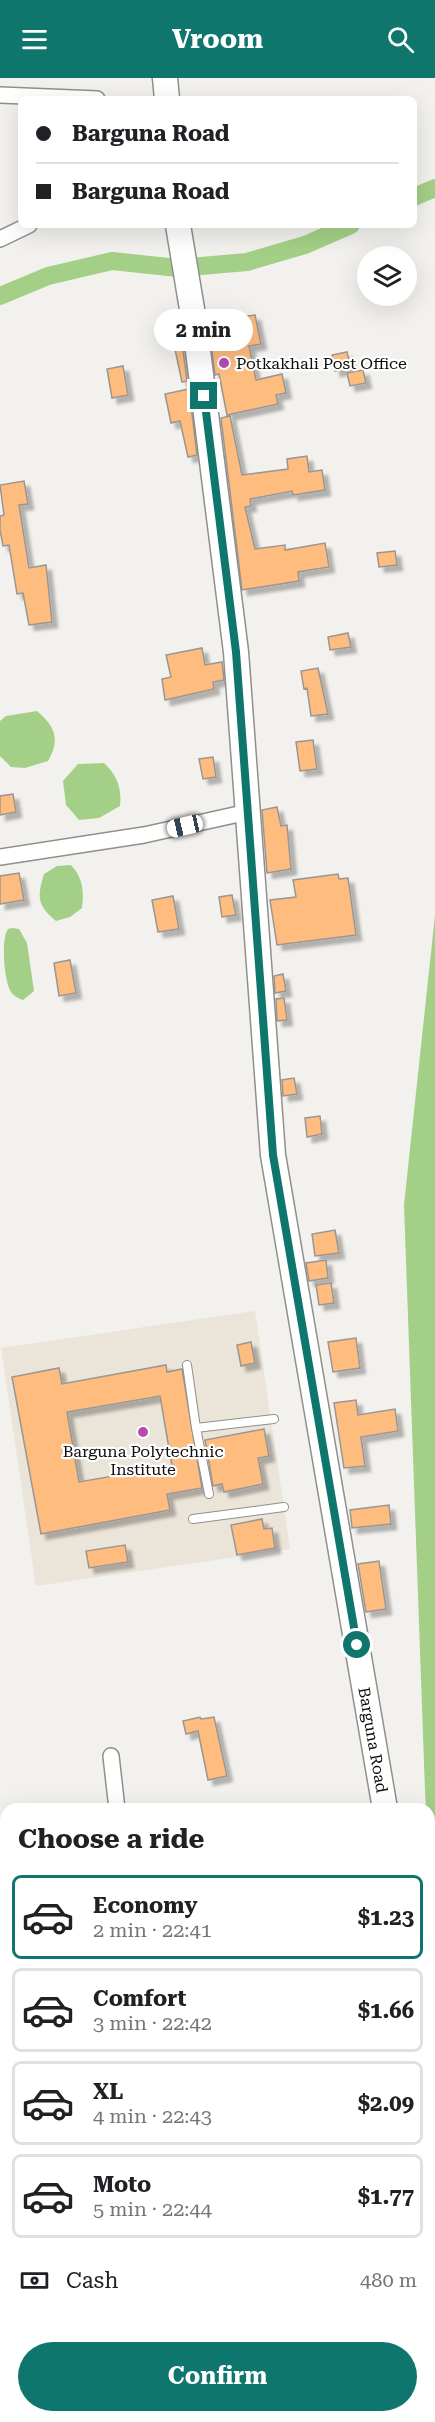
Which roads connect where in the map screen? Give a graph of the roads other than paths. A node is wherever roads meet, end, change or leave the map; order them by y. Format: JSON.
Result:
{"nodes":[{"id":1,"x":165,"y":78,"type":"edge"},
{"id":2,"x":0,"y":95,"type":"edge"},
{"id":3,"x":24,"y":96,"type":"edge"},
{"id":4,"x":167,"y":96,"type":"edge"},
{"id":5,"x":23,"y":228,"type":"edge"},
{"id":6,"x":178,"y":234,"type":"edge"},
{"id":7,"x":0,"y":239,"type":"edge"},
{"id":8,"x":248,"y":812,"type":"junction"},
{"id":9,"x":0,"y":857,"type":"edge"},
{"id":10,"x":187,"y":1365,"type":"dead end"},
{"id":11,"x":274,"y":1419,"type":"dead end"},
{"id":12,"x":196,"y":1428,"type":"junction"},
{"id":13,"x":209,"y":1494,"type":"dead end"},
{"id":14,"x":284,"y":1507,"type":"dead end"},
{"id":15,"x":193,"y":1519,"type":"dead end"},
{"id":16,"x":111,"y":1756,"type":"dead end"},
{"id":17,"x":116,"y":1803,"type":"edge"},
{"id":18,"x":384,"y":1803,"type":"edge"}],
"edges":[{"from":1,"to":4,"type":"main road"},
{"from":2,"to":3,"type":"street"},
{"from":5,"to":7,"type":"street"},
{"from":6,"to":8,"type":"main road","name":"Barguna Road"},
{"from":8,"to":9,"type":"street"},
{"from":8,"to":18,"type":"main road","name":"Barguna Road"},
{"from":10,"to":12,"type":"lane"},
{"from":11,"to":12,"type":"lane"},
{"from":12,"to":13,"type":"lane"},
{"from":14,"to":15,"type":"lane"},
{"from":16,"to":17,"type":"street"}]}
